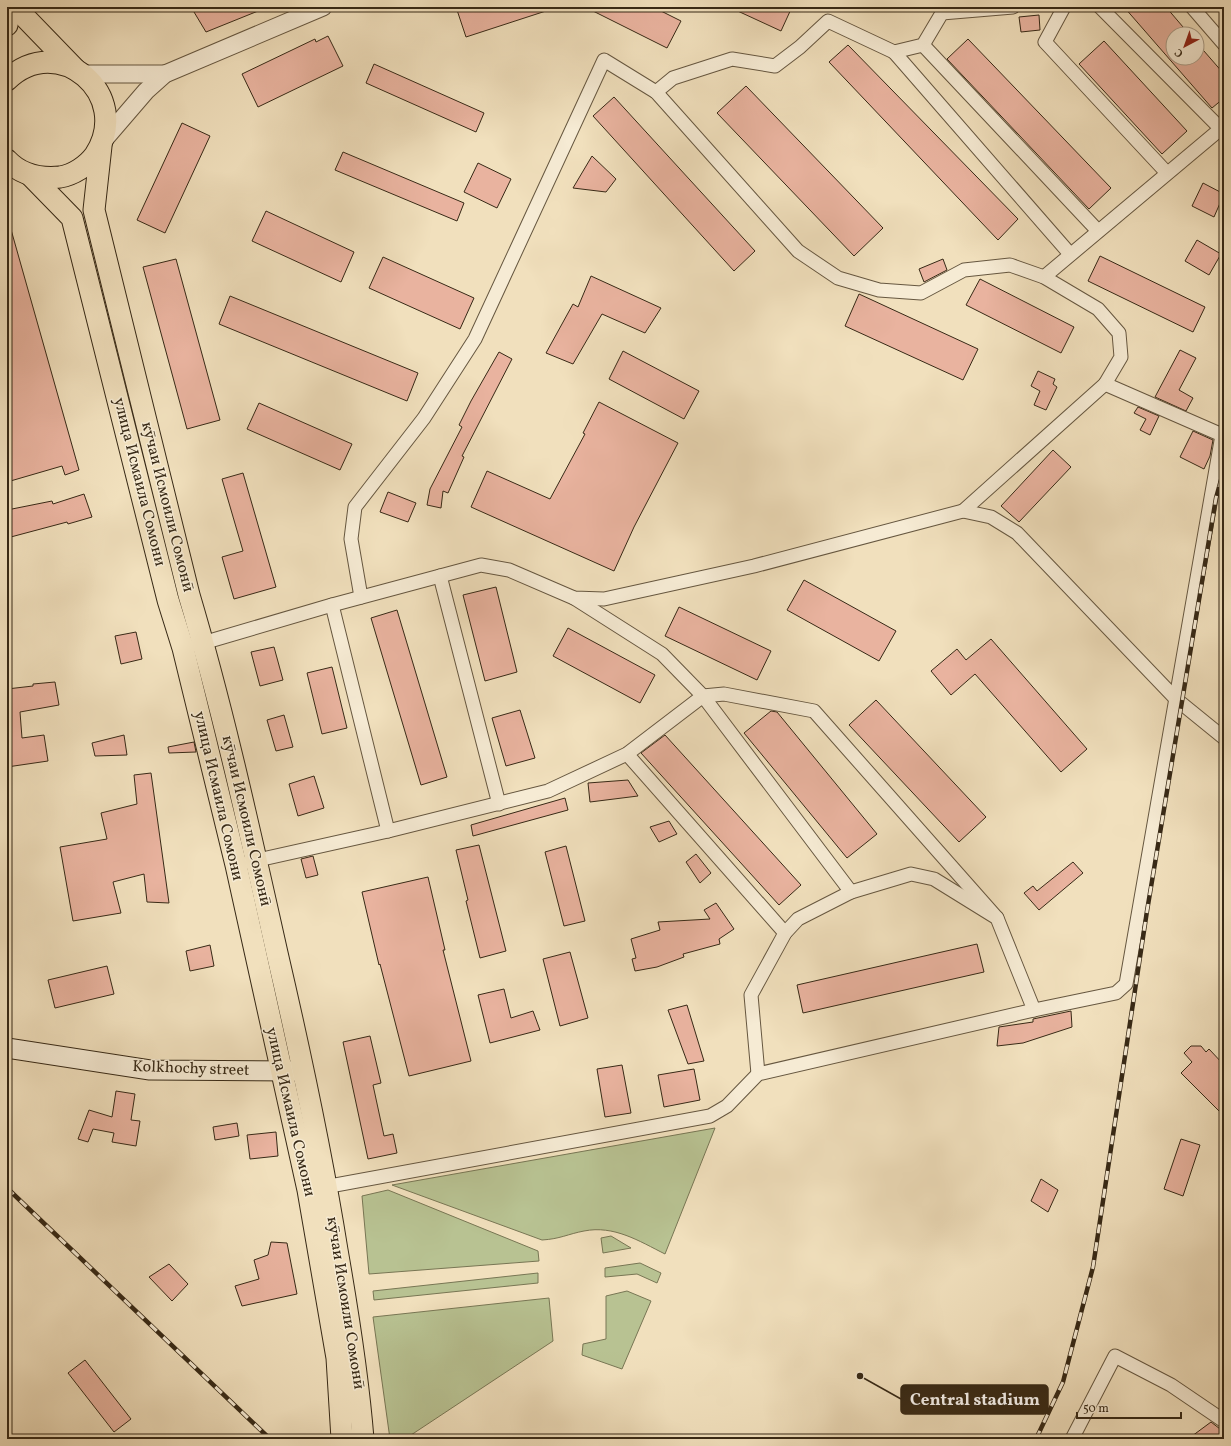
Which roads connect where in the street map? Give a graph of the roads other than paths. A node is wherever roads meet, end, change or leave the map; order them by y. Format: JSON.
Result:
{"nodes":[{"id":1,"x":9,"y":7,"type":"edge"},
{"id":2,"x":15,"y":7,"type":"edge"},
{"id":3,"x":323,"y":7,"type":"edge"},
{"id":4,"x":1013,"y":7,"type":"edge"},
{"id":5,"x":1064,"y":7,"type":"edge"},
{"id":6,"x":1100,"y":7,"type":"edge"},
{"id":7,"x":1192,"y":7,"type":"edge"},
{"id":8,"x":7,"y":26,"type":"edge"},
{"id":9,"x":1224,"y":44,"type":"edge"},
{"id":10,"x":922,"y":45,"type":"junction"},
{"id":11,"x":894,"y":52,"type":"junction"},
{"id":12,"x":80,"y":72,"type":"junction"},
{"id":13,"x":165,"y":74,"type":"junction"},
{"id":14,"x":7,"y":80,"type":"edge"},
{"id":15,"x":656,"y":92,"type":"junction"},
{"id":16,"x":1222,"y":128,"type":"edge"},
{"id":17,"x":102,"y":144,"type":"junction"},
{"id":18,"x":15,"y":167,"type":"edge"},
{"id":19,"x":1167,"y":173,"type":"junction"},
{"id":20,"x":1098,"y":231,"type":"junction"},
{"id":21,"x":1070,"y":254,"type":"junction"},
{"id":22,"x":1044,"y":277,"type":"junction"},
{"id":23,"x":1105,"y":384,"type":"junction"},
{"id":24,"x":963,"y":511,"type":"junction"},
{"id":25,"x":440,"y":576,"type":"junction"},
{"id":26,"x":361,"y":597,"type":"junction"},
{"id":27,"x":574,"y":598,"type":"junction"},
{"id":28,"x":332,"y":605,"type":"junction"},
{"id":29,"x":203,"y":644,"type":"junction"},
{"id":30,"x":183,"y":648,"type":"junction"},
{"id":31,"x":703,"y":696,"type":"junction"},
{"id":32,"x":1176,"y":699,"type":"junction"},
{"id":33,"x":1224,"y":738,"type":"edge"},
{"id":34,"x":627,"y":754,"type":"junction"},
{"id":35,"x":499,"y":804,"type":"junction"},
{"id":36,"x":388,"y":831,"type":"junction"},
{"id":37,"x":256,"y":861,"type":"junction"},
{"id":38,"x":236,"y":865,"type":"junction"},
{"id":39,"x":851,"y":892,"type":"junction"},
{"id":40,"x":998,"y":918,"type":"junction"},
{"id":41,"x":785,"y":933,"type":"junction"},
{"id":42,"x":1034,"y":1010,"type":"junction"},
{"id":43,"x":7,"y":1048,"type":"edge"},
{"id":44,"x":280,"y":1071,"type":"junction"},
{"id":45,"x":304,"y":1071,"type":"junction"},
{"id":46,"x":758,"y":1074,"type":"junction"},
{"id":47,"x":317,"y":1189,"type":"junction"},
{"id":48,"x":1224,"y":1421,"type":"edge"},
{"id":49,"x":342,"y":1439,"type":"edge"},
{"id":50,"x":363,"y":1439,"type":"edge"},
{"id":51,"x":1072,"y":1439,"type":"edge"}],
"edges":[{"from":1,"to":8,"type":"main road"},
{"from":2,"to":12,"type":"main road"},
{"from":3,"to":13,"type":"street"},
{"from":4,"to":10,"type":"street"},
{"from":5,"to":19,"type":"street"},
{"from":6,"to":16,"type":"street"},
{"from":7,"to":9,"type":"street"},
{"from":10,"to":11,"type":"street"},
{"from":10,"to":20,"type":"street"},
{"from":11,"to":15,"type":"street"},
{"from":11,"to":21,"type":"street"},
{"from":12,"to":13,"type":"street"},
{"from":12,"to":14,"type":"main road"},
{"from":12,"to":17,"type":"main road"},
{"from":13,"to":17,"type":"street"},
{"from":15,"to":22,"type":"street"},
{"from":15,"to":26,"type":"street"},
{"from":16,"to":19,"type":"street"},
{"from":17,"to":18,"type":"main road"},
{"from":17,"to":29,"type":"main road","name":"кӯчаи Исмоили Сомонӣ"},
{"from":18,"to":30,"type":"main road","name":"улица Исмаила Сомони"},
{"from":19,"to":20,"type":"street"},
{"from":20,"to":21,"type":"street"},
{"from":21,"to":22,"type":"street"},
{"from":22,"to":23,"type":"street"},
{"from":23,"to":24,"type":"street"},
{"from":23,"to":32,"type":"street"},
{"from":24,"to":27,"type":"street"},
{"from":24,"to":32,"type":"street"},
{"from":25,"to":26,"type":"street"},
{"from":25,"to":27,"type":"street"},
{"from":25,"to":35,"type":"street"},
{"from":26,"to":28,"type":"street"},
{"from":27,"to":31,"type":"street"},
{"from":28,"to":29,"type":"street"},
{"from":28,"to":36,"type":"street"},
{"from":29,"to":30,"type":"street"},
{"from":29,"to":37,"type":"main road","name":"кӯчаи Исмоили Сомонӣ"},
{"from":30,"to":38,"type":"main road","name":"улица Исмаила Сомони"},
{"from":31,"to":34,"type":"street"},
{"from":31,"to":39,"type":"street"},
{"from":31,"to":40,"type":"street"},
{"from":32,"to":33,"type":"street"},
{"from":32,"to":42,"type":"street"},
{"from":34,"to":35,"type":"street"},
{"from":34,"to":41,"type":"street"},
{"from":35,"to":36,"type":"street"},
{"from":36,"to":37,"type":"street"},
{"from":37,"to":38,"type":"street"},
{"from":37,"to":45,"type":"main road","name":"кӯчаи Исмоили Сомонӣ"},
{"from":38,"to":44,"type":"main road","name":"улица Исмаила Сомони"},
{"from":39,"to":40,"type":"street"},
{"from":39,"to":41,"type":"street"},
{"from":40,"to":42,"type":"street"},
{"from":41,"to":46,"type":"street"},
{"from":42,"to":46,"type":"street"},
{"from":43,"to":44,"type":"main road","name":"Kolkhochy street"},
{"from":44,"to":45,"type":"main road","name":"Kolkhochy street"},
{"from":44,"to":47,"type":"main road","name":"улица Исмаила Сомони"},
{"from":45,"to":47,"type":"main road","name":"кӯчаи Исмоили Сомонӣ"},
{"from":46,"to":47,"type":"street"},
{"from":47,"to":49,"type":"main road","name":"улица Исмаила Сомони"},
{"from":47,"to":50,"type":"main road","name":"кӯчаи Исмоили Сомонӣ"},
{"from":48,"to":51,"type":"street"}]}
